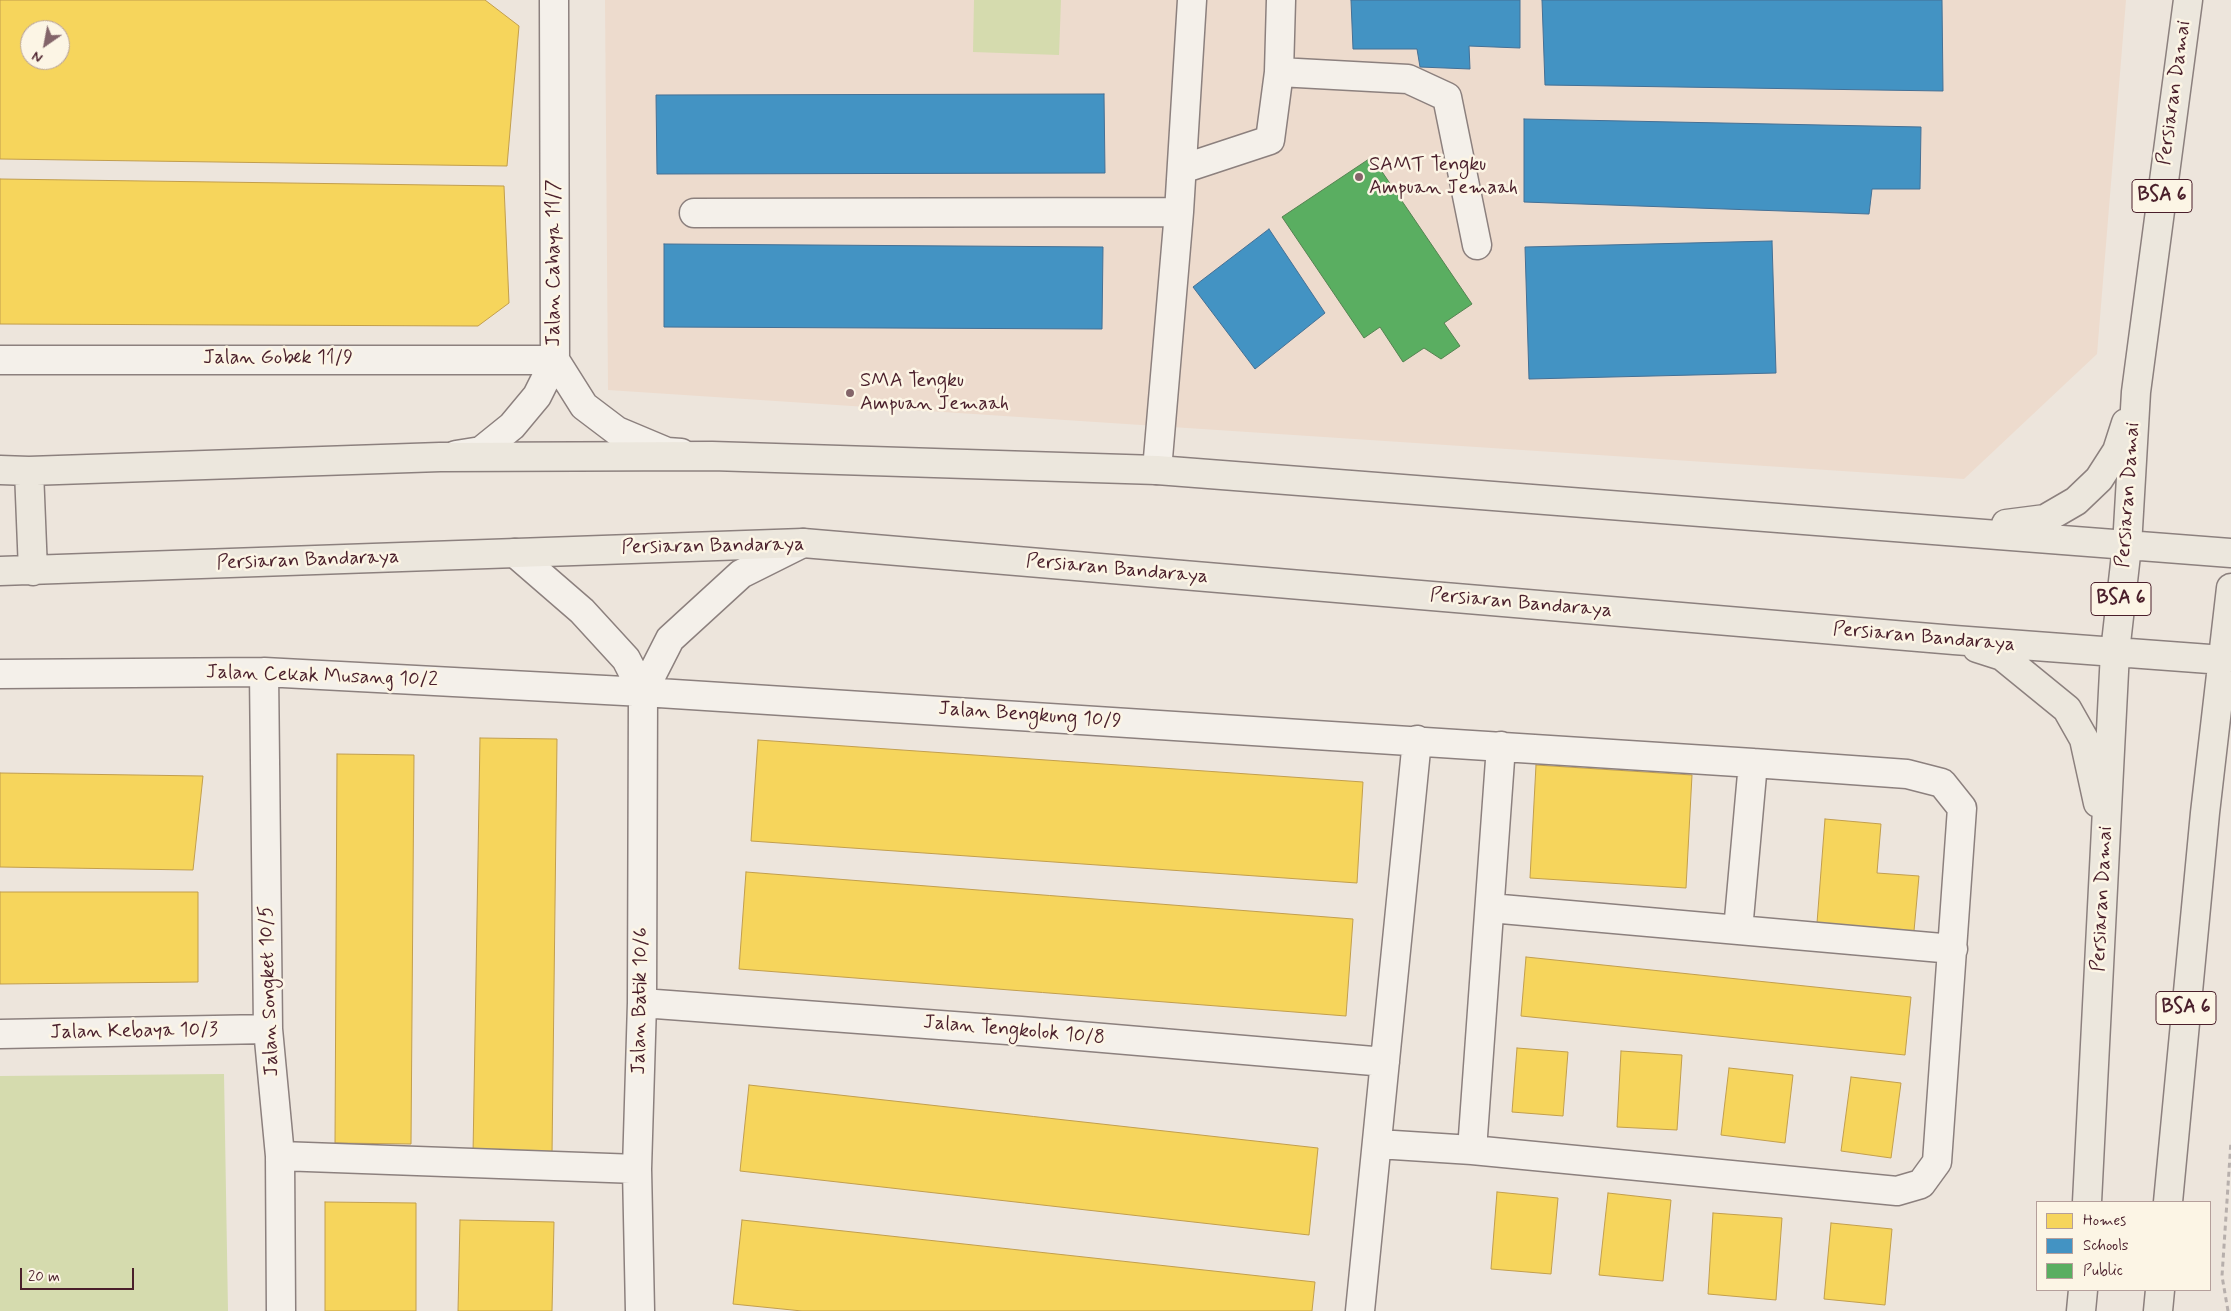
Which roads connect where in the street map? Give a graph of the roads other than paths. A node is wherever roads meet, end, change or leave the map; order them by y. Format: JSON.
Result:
{"nodes":[{"id":1,"x":554,"y":0,"type":"edge"},
{"id":2,"x":1192,"y":0,"type":"edge"},
{"id":3,"x":1281,"y":0,"type":"edge"},
{"id":4,"x":2188,"y":0,"type":"edge"},
{"id":5,"x":1279,"y":72,"type":"junction"},
{"id":6,"x":1182,"y":169,"type":"junction"},
{"id":7,"x":1178,"y":212,"type":"junction"},
{"id":8,"x":694,"y":213,"type":"dead end"},
{"id":9,"x":1477,"y":245,"type":"dead end"},
{"id":10,"x":0,"y":360,"type":"edge"},
{"id":11,"x":555,"y":360,"type":"junction"},
{"id":12,"x":2136,"y":392,"type":"junction"},
{"id":13,"x":712,"y":456,"type":"junction"},
{"id":14,"x":440,"y":457,"type":"junction"},
{"id":15,"x":0,"y":470,"type":"edge"},
{"id":16,"x":1157,"y":470,"type":"junction"},
{"id":17,"x":29,"y":471,"type":"junction"},
{"id":18,"x":1953,"y":531,"type":"junction"},
{"id":19,"x":803,"y":544,"type":"junction"},
{"id":20,"x":2127,"y":546,"type":"junction"},
{"id":21,"x":515,"y":553,"type":"junction"},
{"id":22,"x":2231,"y":553,"type":"edge"},
{"id":23,"x":0,"y":571,"type":"edge"},
{"id":24,"x":33,"y":571,"type":"junction"},
{"id":25,"x":2231,"y":588,"type":"edge"},
{"id":26,"x":1954,"y":640,"type":"junction"},
{"id":27,"x":2115,"y":652,"type":"junction"},
{"id":28,"x":2227,"y":658,"type":"edge"},
{"id":29,"x":264,"y":672,"type":"junction"},
{"id":30,"x":0,"y":674,"type":"edge"},
{"id":31,"x":643,"y":692,"type":"junction"},
{"id":32,"x":1417,"y":740,"type":"junction"},
{"id":33,"x":1501,"y":746,"type":"junction"},
{"id":34,"x":2231,"y":753,"type":"edge"},
{"id":35,"x":1753,"y":763,"type":"junction"},
{"id":36,"x":2205,"y":813,"type":"junction"},
{"id":37,"x":2106,"y":841,"type":"junction"},
{"id":38,"x":1490,"y":908,"type":"junction"},
{"id":39,"x":1738,"y":930,"type":"junction"},
{"id":40,"x":1953,"y":950,"type":"junction"},
{"id":41,"x":642,"y":1003,"type":"junction"},
{"id":42,"x":268,"y":1029,"type":"junction"},
{"id":43,"x":0,"y":1034,"type":"edge"},
{"id":44,"x":1385,"y":1062,"type":"junction"},
{"id":45,"x":1378,"y":1144,"type":"junction"},
{"id":46,"x":1472,"y":1150,"type":"junction"},
{"id":47,"x":280,"y":1156,"type":"junction"},
{"id":48,"x":637,"y":1169,"type":"junction"},
{"id":49,"x":2087,"y":1201,"type":"edge"},
{"id":50,"x":2168,"y":1201,"type":"edge"},
{"id":51,"x":2082,"y":1291,"type":"edge"},
{"id":52,"x":2160,"y":1291,"type":"edge"},
{"id":53,"x":281,"y":1311,"type":"edge"},
{"id":54,"x":640,"y":1311,"type":"edge"},
{"id":55,"x":1360,"y":1311,"type":"edge"},
{"id":56,"x":2081,"y":1311,"type":"edge"},
{"id":57,"x":2158,"y":1311,"type":"edge"}],
"edges":[{"from":1,"to":11,"type":"street","name":"Jalan Cahaya 11/7"},
{"from":2,"to":6,"type":"street"},
{"from":3,"to":5,"type":"street"},
{"from":4,"to":12,"type":"main road","name":"Persiaran Damai","number":"BSA 6"},
{"from":5,"to":6,"type":"street"},
{"from":5,"to":9,"type":"street"},
{"from":6,"to":7,"type":"street"},
{"from":7,"to":8,"type":"street"},
{"from":7,"to":16,"type":"street"},
{"from":10,"to":11,"type":"street","name":"Jalan Gobek 11/9"},
{"from":11,"to":13,"type":"street","name":"Jalan Cahaya 11/7"},
{"from":11,"to":14,"type":"street"},
{"from":12,"to":18,"type":"main road"},
{"from":12,"to":20,"type":"main road","name":"Persiaran Damai","number":"BSA 6"},
{"from":13,"to":14,"type":"main road"},
{"from":13,"to":16,"type":"main road"},
{"from":14,"to":17,"type":"main road"},
{"from":15,"to":17,"type":"main road"},
{"from":16,"to":18,"type":"main road"},
{"from":17,"to":24,"type":"main road"},
{"from":18,"to":20,"type":"main road"},
{"from":19,"to":21,"type":"main road","name":"Persiaran Bandaraya"},
{"from":19,"to":26,"type":"main road","name":"Persiaran Bandaraya"},
{"from":19,"to":31,"type":"street","name":"Jalan Batik 10/6"},
{"from":20,"to":22,"type":"main road"},
{"from":20,"to":27,"type":"main road","name":"Persiaran Damai","number":"BSA 6"},
{"from":21,"to":24,"type":"main road","name":"Persiaran Bandaraya"},
{"from":21,"to":31,"type":"street","name":"Jalan Batik 10/6"},
{"from":23,"to":24,"type":"main road","name":"Persiaran Bandaraya"},
{"from":25,"to":28,"type":"main road","number":"BSA 6"},
{"from":26,"to":27,"type":"main road","name":"Persiaran Bandaraya"},
{"from":26,"to":37,"type":"main road"},
{"from":27,"to":28,"type":"main road","name":"Persiaran Bandaraya"},
{"from":27,"to":37,"type":"main road","name":"Persiaran Damai","number":"BSA 6"},
{"from":28,"to":36,"type":"main road","number":"BSA 6"},
{"from":29,"to":30,"type":"street","name":"Jalan Cekak Musang 10/2"},
{"from":29,"to":31,"type":"street","name":"Jalan Cekak Musang 10/2"},
{"from":29,"to":42,"type":"street","name":"Jalan Songket 10/5"},
{"from":31,"to":32,"type":"street","name":"Jalan Bengkung 10/9"},
{"from":31,"to":41,"type":"street","name":"Jalan Batik 10/6"},
{"from":32,"to":33,"type":"street","name":"Jalan Bengkung 10/9"},
{"from":32,"to":44,"type":"street"},
{"from":33,"to":35,"type":"street","name":"Jalan Bengkung 10/9"},
{"from":33,"to":38,"type":"street"},
{"from":34,"to":36,"type":"main road"},
{"from":35,"to":39,"type":"street"},
{"from":35,"to":40,"type":"street","name":"Jalan Bengkung 10/9"},
{"from":36,"to":50,"type":"main road","number":"BSA 6"},
{"from":37,"to":49,"type":"main road","name":"Persiaran Damai","number":"BSA 6"},
{"from":38,"to":39,"type":"street"},
{"from":38,"to":46,"type":"street"},
{"from":39,"to":40,"type":"street"},
{"from":40,"to":46,"type":"street","name":"Jalan Bengkung 10/9"},
{"from":41,"to":44,"type":"street","name":"Jalan Tengkolok 10/8"},
{"from":41,"to":48,"type":"street","name":"Jalan Batik 10/6"},
{"from":42,"to":43,"type":"street","name":"Jalan Kebaya 10/3"},
{"from":42,"to":47,"type":"street","name":"Jalan Songket 10/5"},
{"from":44,"to":45,"type":"street"},
{"from":45,"to":46,"type":"street","name":"Jalan Bengkung 10/9"},
{"from":45,"to":55,"type":"street"},
{"from":47,"to":48,"type":"street"},
{"from":47,"to":53,"type":"street","name":"Jalan Songket 10/5"},
{"from":48,"to":54,"type":"street","name":"Jalan Batik 10/6"},
{"from":51,"to":56,"type":"main road"},
{"from":52,"to":57,"type":"main road"}]}
